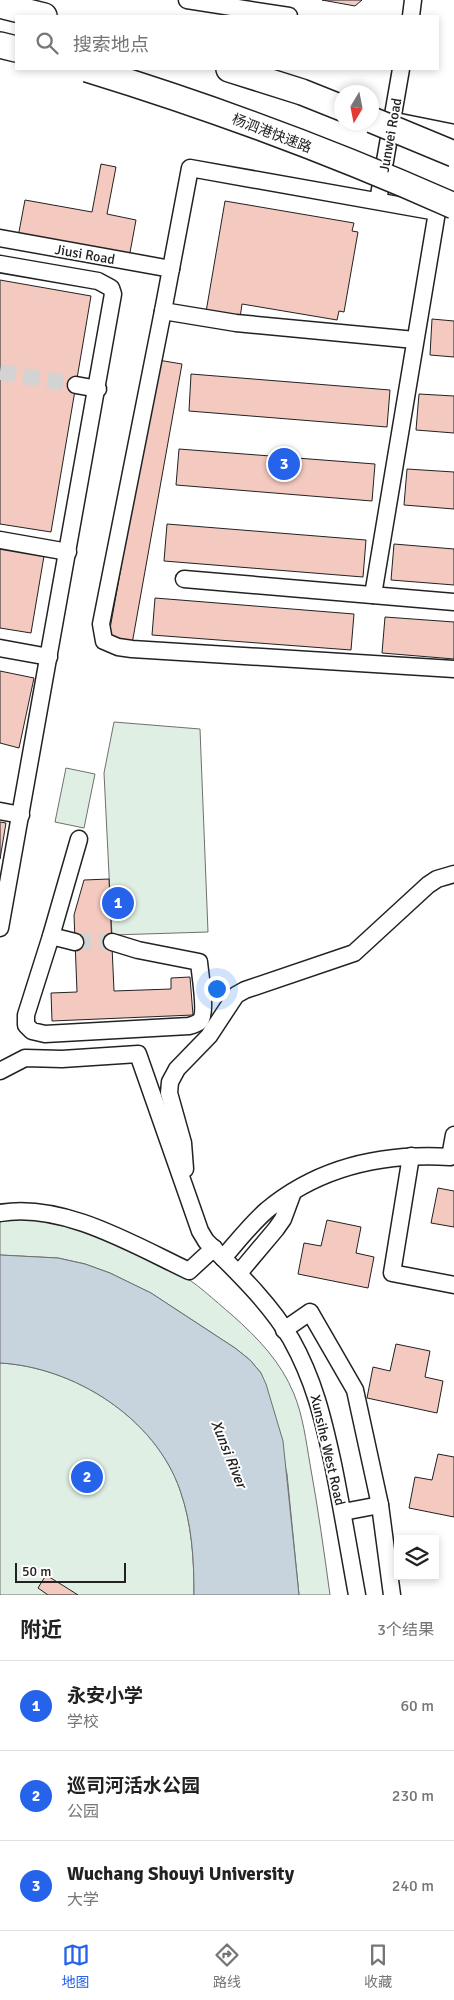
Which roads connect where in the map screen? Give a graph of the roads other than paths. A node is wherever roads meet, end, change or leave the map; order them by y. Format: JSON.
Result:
{"nodes":[{"id":1,"x":187,"y":0,"type":"edge"},
{"id":2,"x":413,"y":0,"type":"edge"},
{"id":3,"x":0,"y":5,"type":"edge"},
{"id":4,"x":40,"y":15,"type":"edge"},
{"id":5,"x":283,"y":15,"type":"edge"},
{"id":6,"x":411,"y":15,"type":"edge"},
{"id":7,"x":0,"y":45,"type":"edge"},
{"id":8,"x":15,"y":49,"type":"edge"},
{"id":9,"x":89,"y":70,"type":"edge"},
{"id":10,"x":232,"y":70,"type":"edge"},
{"id":11,"x":402,"y":70,"type":"edge"},
{"id":12,"x":334,"y":105,"type":"edge"},
{"id":13,"x":382,"y":120,"type":"edge"},
{"id":14,"x":454,"y":133,"type":"edge"},
{"id":15,"x":454,"y":154,"type":"edge"},
{"id":16,"x":378,"y":201,"type":"junction"},
{"id":17,"x":454,"y":206,"type":"edge"},
{"id":18,"x":0,"y":238,"type":"edge"},
{"id":19,"x":0,"y":264,"type":"edge"},
{"id":20,"x":171,"y":269,"type":"junction"},
{"id":21,"x":164,"y":312,"type":"junction"},
{"id":22,"x":415,"y":340,"type":"junction"},
{"id":23,"x":76,"y":385,"type":"tunnel mouth"},
{"id":24,"x":98,"y":389,"type":"junction"},
{"id":25,"x":0,"y":540,"type":"edge"},
{"id":26,"x":68,"y":552,"type":"junction"},
{"id":27,"x":184,"y":579,"type":"dead end"},
{"id":28,"x":373,"y":595,"type":"junction"},
{"id":29,"x":454,"y":602,"type":"edge"},
{"id":30,"x":0,"y":648,"type":"edge"},
{"id":31,"x":49,"y":657,"type":"junction"},
{"id":32,"x":454,"y":669,"type":"edge"},
{"id":33,"x":0,"y":811,"type":"edge"},
{"id":34,"x":21,"y":815,"type":"junction"},
{"id":35,"x":79,"y":839,"type":"dead end"},
{"id":36,"x":454,"y":874,"type":"edge"},
{"id":37,"x":0,"y":928,"type":"edge"},
{"id":38,"x":51,"y":936,"type":"junction"},
{"id":39,"x":76,"y":942,"type":"tunnel mouth"},
{"id":40,"x":112,"y":942,"type":"tunnel mouth"},
{"id":41,"x":136,"y":1029,"type":"junction"},
{"id":42,"x":117,"y":1030,"type":"junction"},
{"id":43,"x":32,"y":1032,"type":"junction"},
{"id":44,"x":138,"y":1054,"type":"junction"},
{"id":45,"x":119,"y":1055,"type":"junction"},
{"id":46,"x":25,"y":1058,"type":"junction"},
{"id":47,"x":0,"y":1071,"type":"edge"},
{"id":48,"x":454,"y":1135,"type":"edge"},
{"id":49,"x":411,"y":1156,"type":"junction"},
{"id":50,"x":293,"y":1192,"type":"junction"},
{"id":51,"x":188,"y":1194,"type":"junction"},
{"id":52,"x":0,"y":1213,"type":"edge"},
{"id":53,"x":218,"y":1253,"type":"junction"},
{"id":54,"x":239,"y":1274,"type":"junction"},
{"id":55,"x":454,"y":1285,"type":"edge"},
{"id":56,"x":284,"y":1330,"type":"junction"},
{"id":57,"x":380,"y":1505,"type":"junction"},
{"id":58,"x":343,"y":1512,"type":"junction"},
{"id":59,"x":357,"y":1595,"type":"edge"},
{"id":60,"x":392,"y":1595,"type":"edge"}],
"edges":[{"from":1,"to":5,"type":"street"},
{"from":2,"to":6,"type":"street"},
{"from":3,"to":4,"type":"highway"},
{"from":7,"to":8,"type":"highway"},
{"from":9,"to":17,"type":"highway","name":"杨泗港快速路","bridge":true},
{"from":10,"to":12,"type":"highway"},
{"from":11,"to":13,"type":"street","name":"Junwei Road"},
{"from":13,"to":14,"type":"street"},
{"from":13,"to":15,"type":"highway","bridge":true},
{"from":13,"to":16,"type":"street","name":"Junwei Road"},
{"from":16,"to":20,"type":"street"},
{"from":16,"to":22,"type":"street"},
{"from":18,"to":20,"type":"street","name":"Jiusi Road"},
{"from":19,"to":24,"type":"street"},
{"from":20,"to":21,"type":"street"},
{"from":21,"to":22,"type":"street"},
{"from":21,"to":32,"type":"street"},
{"from":22,"to":28,"type":"street"},
{"from":23,"to":24,"type":"street"},
{"from":24,"to":26,"type":"street"},
{"from":25,"to":26,"type":"street"},
{"from":26,"to":31,"type":"street"},
{"from":27,"to":28,"type":"street"},
{"from":28,"to":29,"type":"street"},
{"from":30,"to":31,"type":"street"},
{"from":31,"to":34,"type":"street"},
{"from":33,"to":34,"type":"street"},
{"from":34,"to":37,"type":"street"},
{"from":35,"to":38,"type":"street"},
{"from":36,"to":51,"type":"street"},
{"from":38,"to":39,"type":"street"},
{"from":38,"to":43,"type":"street"},
{"from":40,"to":41,"type":"street"},
{"from":41,"to":42,"type":"street"},
{"from":41,"to":44,"type":"street"},
{"from":42,"to":43,"type":"street"},
{"from":42,"to":45,"type":"street"},
{"from":43,"to":46,"type":"street"},
{"from":44,"to":45,"type":"street"},
{"from":44,"to":51,"type":"street"},
{"from":45,"to":46,"type":"street"},
{"from":46,"to":47,"type":"street"},
{"from":48,"to":49,"type":"street"},
{"from":49,"to":50,"type":"street"},
{"from":49,"to":55,"type":"street"},
{"from":50,"to":53,"type":"street"},
{"from":50,"to":54,"type":"street"},
{"from":51,"to":53,"type":"street","name":"Xunsihe West Road"},
{"from":52,"to":53,"type":"street"},
{"from":53,"to":54,"type":"street","name":"Xunsihe West Road"},
{"from":54,"to":56,"type":"street","name":"Xunsihe West Road"},
{"from":56,"to":57,"type":"street"},
{"from":56,"to":58,"type":"street","name":"Xunsihe West Road"},
{"from":57,"to":58,"type":"street"},
{"from":57,"to":60,"type":"street"},
{"from":58,"to":59,"type":"street","name":"Xunsihe West Road"}]}
